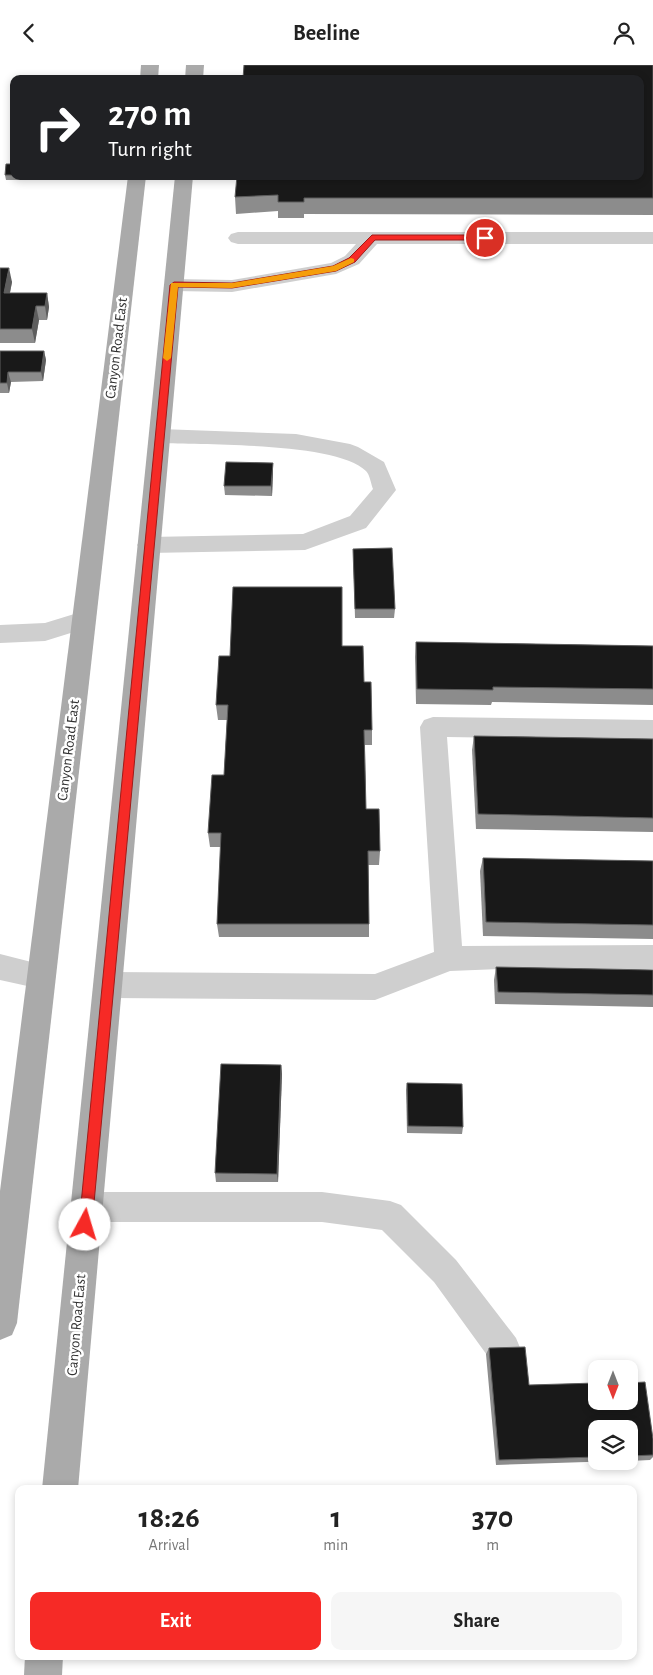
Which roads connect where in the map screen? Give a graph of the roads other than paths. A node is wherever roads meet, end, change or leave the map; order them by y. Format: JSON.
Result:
{"nodes":[{"id":1,"x":137,"y":180,"type":"edge"},
{"id":2,"x":184,"y":180,"type":"edge"},
{"id":3,"x":238,"y":238,"type":"dead end"},
{"id":4,"x":372,"y":238,"type":"junction"},
{"id":5,"x":653,"y":238,"type":"edge"},
{"id":6,"x":174,"y":285,"type":"junction"},
{"id":7,"x":160,"y":436,"type":"junction"},
{"id":8,"x":149,"y":545,"type":"junction"},
{"id":9,"x":84,"y":620,"type":"junction"},
{"id":10,"x":0,"y":634,"type":"edge"},
{"id":11,"x":653,"y":730,"type":"edge"},
{"id":12,"x":653,"y":957,"type":"edge"},
{"id":13,"x":450,"y":959,"type":"junction"},
{"id":14,"x":0,"y":967,"type":"edge"},
{"id":15,"x":42,"y":976,"type":"junction"},
{"id":16,"x":109,"y":985,"type":"junction"},
{"id":17,"x":87,"y":1207,"type":"junction"},
{"id":18,"x":0,"y":1323,"type":"edge"},
{"id":19,"x":504,"y":1350,"type":"edge"},
{"id":20,"x":60,"y":1485,"type":"edge"},
{"id":21,"x":44,"y":1660,"type":"edge"},
{"id":22,"x":43,"y":1675,"type":"edge"}],
"edges":[{"from":1,"to":9,"type":"main road","name":"Canyon Road East"},
{"from":2,"to":6,"type":"main road","name":"Canyon Road East"},
{"from":3,"to":4,"type":"lane"},
{"from":4,"to":5,"type":"lane"},
{"from":4,"to":6,"type":"lane"},
{"from":6,"to":7,"type":"main road","name":"Canyon Road East"},
{"from":7,"to":8,"type":"main road","name":"Canyon Road East"},
{"from":7,"to":8,"type":"lane"},
{"from":8,"to":16,"type":"main road","name":"Canyon Road East"},
{"from":9,"to":10,"type":"lane"},
{"from":9,"to":15,"type":"main road","name":"Canyon Road East"},
{"from":11,"to":13,"type":"lane"},
{"from":12,"to":13,"type":"lane"},
{"from":13,"to":16,"type":"lane"},
{"from":14,"to":15,"type":"lane"},
{"from":15,"to":18,"type":"main road","name":"Canyon Road East"},
{"from":16,"to":17,"type":"main road","name":"Canyon Road East"},
{"from":17,"to":19,"type":"lane"},
{"from":17,"to":20,"type":"main road","name":"Canyon Road East"},
{"from":21,"to":22,"type":"main road"}]}
